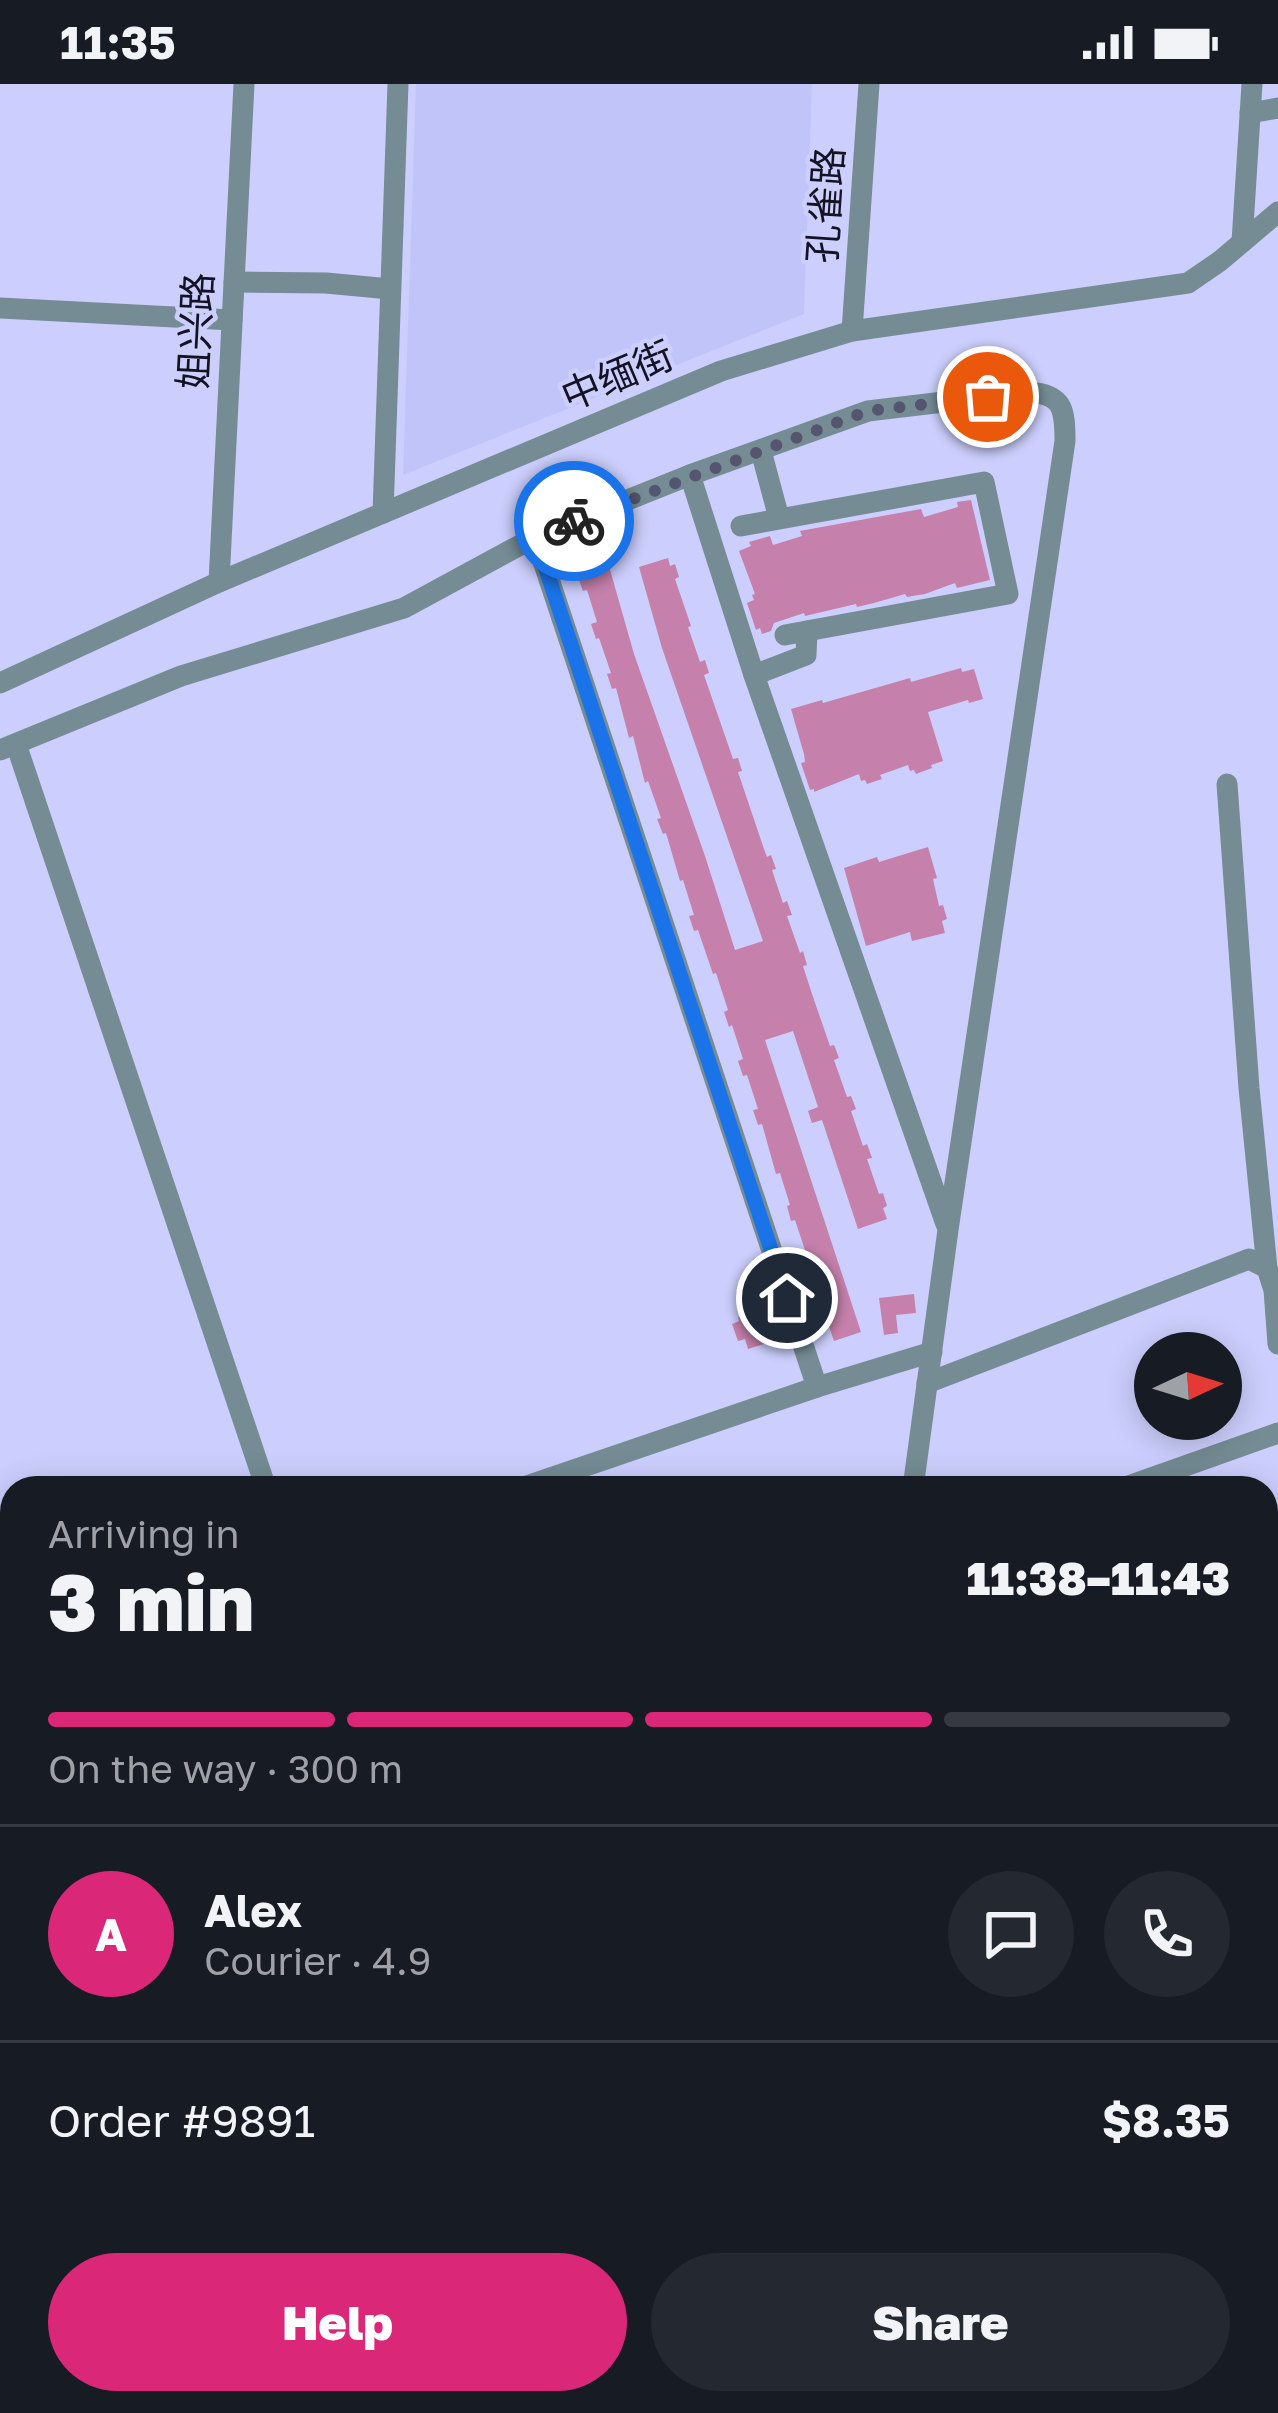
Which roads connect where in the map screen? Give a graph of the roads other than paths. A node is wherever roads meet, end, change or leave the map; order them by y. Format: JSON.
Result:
{"nodes":[{"id":1,"x":244,"y":84,"type":"edge"},
{"id":2,"x":398,"y":84,"type":"edge"},
{"id":3,"x":869,"y":84,"type":"edge"},
{"id":4,"x":1252,"y":84,"type":"edge"},
{"id":5,"x":1278,"y":108,"type":"edge"},
{"id":6,"x":1250,"y":113,"type":"junction"},
{"id":7,"x":1278,"y":212,"type":"edge"},
{"id":8,"x":1242,"y":242,"type":"junction"},
{"id":9,"x":234,"y":281,"type":"junction"},
{"id":10,"x":390,"y":289,"type":"junction"},
{"id":11,"x":0,"y":308,"type":"edge"},
{"id":12,"x":232,"y":320,"type":"junction"},
{"id":13,"x":852,"y":331,"type":"junction"},
{"id":14,"x":761,"y":452,"type":"junction"},
{"id":15,"x":690,"y":476,"type":"junction"},
{"id":16,"x":382,"y":513,"type":"junction"},
{"id":17,"x":778,"y":518,"type":"junction"},
{"id":18,"x":741,"y":526,"type":"dead end"},
{"id":19,"x":535,"y":536,"type":"junction"},
{"id":20,"x":218,"y":582,"type":"junction"},
{"id":21,"x":754,"y":675,"type":"junction"},
{"id":22,"x":0,"y":683,"type":"edge"},
{"id":23,"x":8,"y":747,"type":"edge"},
{"id":24,"x":1227,"y":784,"type":"dead end"},
{"id":25,"x":949,"y":1230,"type":"junction"},
{"id":26,"x":1268,"y":1268,"type":"junction"},
{"id":27,"x":1278,"y":1344,"type":"edge"},
{"id":28,"x":932,"y":1352,"type":"junction"},
{"id":29,"x":928,"y":1383,"type":"junction"},
{"id":30,"x":817,"y":1387,"type":"junction"},
{"id":31,"x":1278,"y":1432,"type":"edge"},
{"id":32,"x":262,"y":1476,"type":"edge"},
{"id":33,"x":556,"y":1476,"type":"edge"},
{"id":34,"x":916,"y":1476,"type":"edge"},
{"id":35,"x":1156,"y":1476,"type":"edge"}],
"edges":[{"from":1,"to":9,"type":"street","name":"姐兴路"},
{"from":2,"to":10,"type":"street"},
{"from":3,"to":13,"type":"street","name":"孔雀路"},
{"from":4,"to":6,"type":"street"},
{"from":5,"to":6,"type":"street"},
{"from":6,"to":8,"type":"street"},
{"from":7,"to":8,"type":"street","name":"中缅街"},
{"from":8,"to":13,"type":"street","name":"中缅街"},
{"from":9,"to":10,"type":"street"},
{"from":9,"to":12,"type":"street","name":"姐兴路"},
{"from":10,"to":16,"type":"street"},
{"from":11,"to":12,"type":"street"},
{"from":12,"to":20,"type":"street","name":"姐兴路"},
{"from":13,"to":16,"type":"street","name":"中缅街"},
{"from":14,"to":15,"type":"street"},
{"from":14,"to":17,"type":"street"},
{"from":14,"to":25,"type":"street"},
{"from":15,"to":19,"type":"street"},
{"from":15,"to":21,"type":"street"},
{"from":16,"to":20,"type":"street","name":"中缅街"},
{"from":17,"to":18,"type":"street"},
{"from":17,"to":21,"type":"street"},
{"from":19,"to":23,"type":"street"},
{"from":19,"to":30,"type":"street"},
{"from":20,"to":22,"type":"street","name":"中缅街"},
{"from":21,"to":25,"type":"street"},
{"from":23,"to":32,"type":"street"},
{"from":24,"to":26,"type":"street"},
{"from":25,"to":28,"type":"street"},
{"from":26,"to":27,"type":"street"},
{"from":26,"to":29,"type":"street"},
{"from":28,"to":29,"type":"street"},
{"from":28,"to":30,"type":"street"},
{"from":29,"to":34,"type":"street"},
{"from":30,"to":33,"type":"street"},
{"from":31,"to":35,"type":"street"}]}
